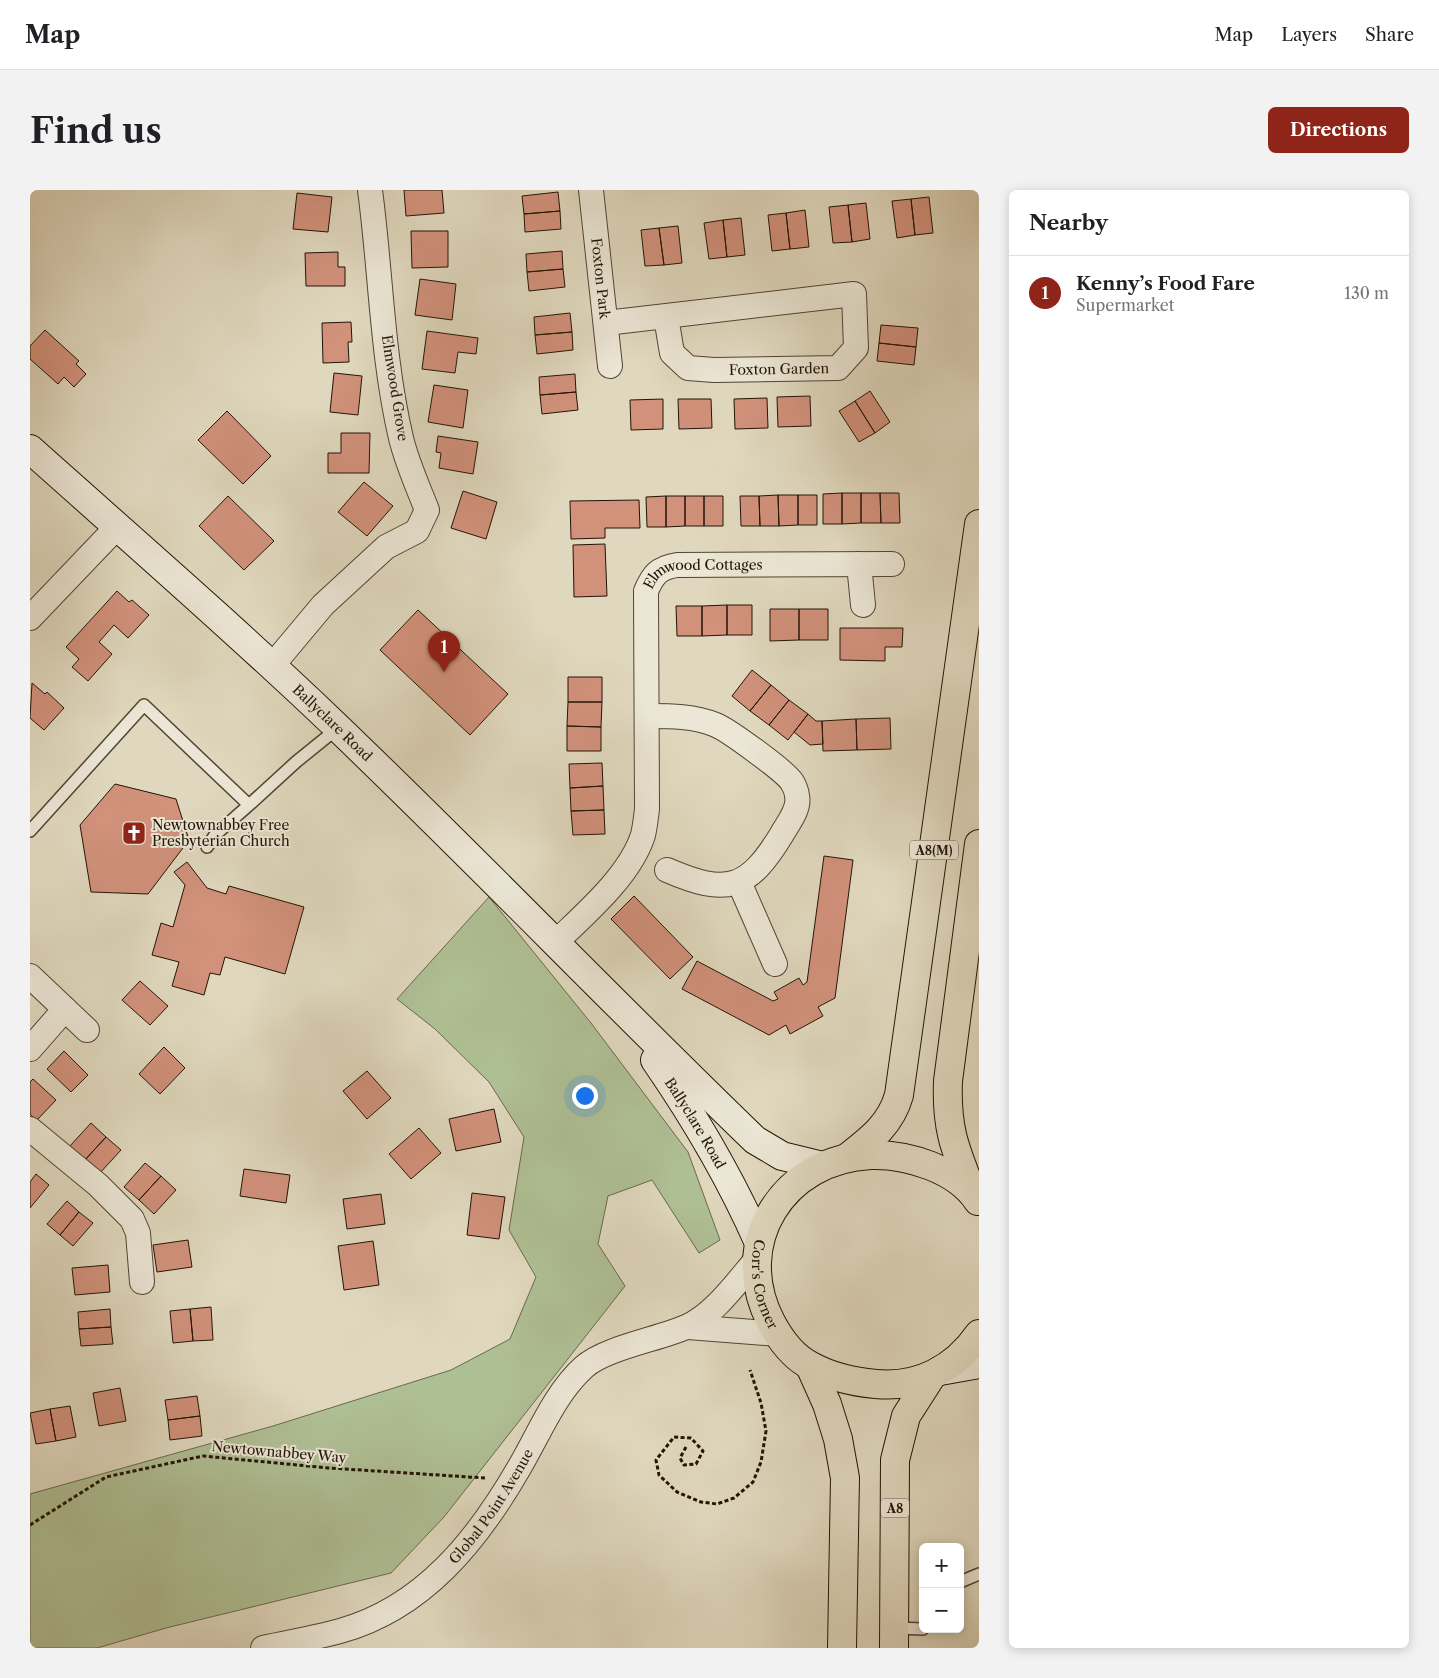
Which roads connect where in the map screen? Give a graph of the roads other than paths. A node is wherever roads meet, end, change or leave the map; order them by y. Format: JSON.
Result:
{"nodes":[{"id":1,"x":370,"y":190,"type":"edge"},
{"id":2,"x":591,"y":190,"type":"edge"},
{"id":3,"x":666,"y":317,"type":"junction"},
{"id":4,"x":606,"y":323,"type":"junction"},
{"id":5,"x":610,"y":366,"type":"dead end"},
{"id":6,"x":30,"y":449,"type":"edge"},
{"id":7,"x":979,"y":524,"type":"edge"},
{"id":8,"x":116,"y":527,"type":"junction"},
{"id":9,"x":859,"y":564,"type":"junction"},
{"id":10,"x":892,"y":564,"type":"dead end"},
{"id":11,"x":863,"y":605,"type":"dead end"},
{"id":12,"x":30,"y":618,"type":"edge"},
{"id":13,"x":272,"y":666,"type":"junction"},
{"id":14,"x":648,"y":716,"type":"junction"},
{"id":15,"x":338,"y":728,"type":"junction"},
{"id":16,"x":249,"y":805,"type":"junction"},
{"id":17,"x":30,"y":831,"type":"edge"},
{"id":18,"x":979,"y":844,"type":"edge"},
{"id":19,"x":206,"y":846,"type":"dead end"},
{"id":20,"x":667,"y":870,"type":"dead end"},
{"id":21,"x":739,"y":882,"type":"junction"},
{"id":22,"x":555,"y":942,"type":"junction"},
{"id":23,"x":775,"y":964,"type":"dead end"},
{"id":24,"x":30,"y":976,"type":"edge"},
{"id":25,"x":64,"y":1009,"type":"junction"},
{"id":26,"x":621,"y":1010,"type":"junction"},
{"id":27,"x":87,"y":1030,"type":"dead end"},
{"id":28,"x":30,"y":1049,"type":"edge"},
{"id":29,"x":30,"y":1130,"type":"edge"},
{"id":30,"x":836,"y":1161,"type":"junction"},
{"id":31,"x":976,"y":1197,"type":"edge"},
{"id":32,"x":758,"y":1251,"type":"junction"},
{"id":33,"x":142,"y":1282,"type":"dead end"},
{"id":34,"x":688,"y":1327,"type":"junction"},
{"id":35,"x":778,"y":1334,"type":"junction"},
{"id":36,"x":979,"y":1334,"type":"edge"},
{"id":37,"x":979,"y":1364,"type":"edge"},
{"id":38,"x":810,"y":1366,"type":"junction"},
{"id":39,"x":936,"y":1374,"type":"junction"},
{"id":40,"x":979,"y":1574,"type":"edge"},
{"id":41,"x":964,"y":1580,"type":"edge"},
{"id":42,"x":919,"y":1630,"type":"edge"},
{"id":43,"x":894,"y":1638,"type":"edge"},
{"id":44,"x":263,"y":1648,"type":"edge"},
{"id":45,"x":842,"y":1648,"type":"edge"}],
"edges":[{"from":1,"to":13,"type":"street","name":"Elmwood Grove"},
{"from":2,"to":4,"type":"street","name":"Foxton Park"},
{"from":3,"to":3,"type":"street","name":"Foxton Garden"},
{"from":3,"to":4,"type":"street","name":"Foxton Garden"},
{"from":4,"to":5,"type":"street","name":"Foxton Park"},
{"from":6,"to":8,"type":"main road","name":"Ballyclare Road"},
{"from":7,"to":30,"type":"highway","number":"A8(M)"},
{"from":8,"to":12,"type":"street"},
{"from":8,"to":13,"type":"main road","name":"Ballyclare Road"},
{"from":9,"to":10,"type":"street","name":"Elmwood Cottages"},
{"from":9,"to":11,"type":"street"},
{"from":9,"to":14,"type":"street","name":"Elmwood Cottages"},
{"from":13,"to":15,"type":"main road","name":"Ballyclare Road"},
{"from":14,"to":21,"type":"street"},
{"from":14,"to":22,"type":"street","name":"Elmwood Cottages"},
{"from":15,"to":16,"type":"lane"},
{"from":15,"to":22,"type":"main road","name":"Ballyclare Road"},
{"from":16,"to":17,"type":"lane"},
{"from":16,"to":19,"type":"lane"},
{"from":18,"to":31,"type":"highway","number":"A8(M)"},
{"from":20,"to":21,"type":"street"},
{"from":21,"to":23,"type":"street"},
{"from":22,"to":26,"type":"main road","name":"Ballyclare Road"},
{"from":24,"to":25,"type":"street"},
{"from":25,"to":27,"type":"street"},
{"from":25,"to":28,"type":"street"},
{"from":26,"to":30,"type":"main road","name":"Ballyclare Road"},
{"from":26,"to":32,"type":"main road","name":"Ballyclare Road"},
{"from":29,"to":33,"type":"street"},
{"from":30,"to":31,"type":"highway","name":"Corr's Corner","number":"A8"},
{"from":30,"to":32,"type":"highway","name":"Corr's Corner","number":"A8"},
{"from":32,"to":34,"type":"street","name":"Global Point Avenue"},
{"from":32,"to":35,"type":"highway","name":"Corr's Corner","number":"A8"},
{"from":34,"to":35,"type":"street","name":"Global Point Avenue"},
{"from":34,"to":44,"type":"street","name":"Global Point Avenue"},
{"from":35,"to":38,"type":"highway","name":"Corr's Corner","number":"A8"},
{"from":36,"to":39,"type":"highway","name":"Corr's Corner","number":"A8"},
{"from":37,"to":39,"type":"main road"},
{"from":38,"to":39,"type":"highway","name":"Corr's Corner","number":"A8"},
{"from":38,"to":45,"type":"highway","number":"A8"},
{"from":39,"to":43,"type":"highway","number":"A8"},
{"from":40,"to":41,"type":"lane"},
{"from":42,"to":43,"type":"lane"}]}
